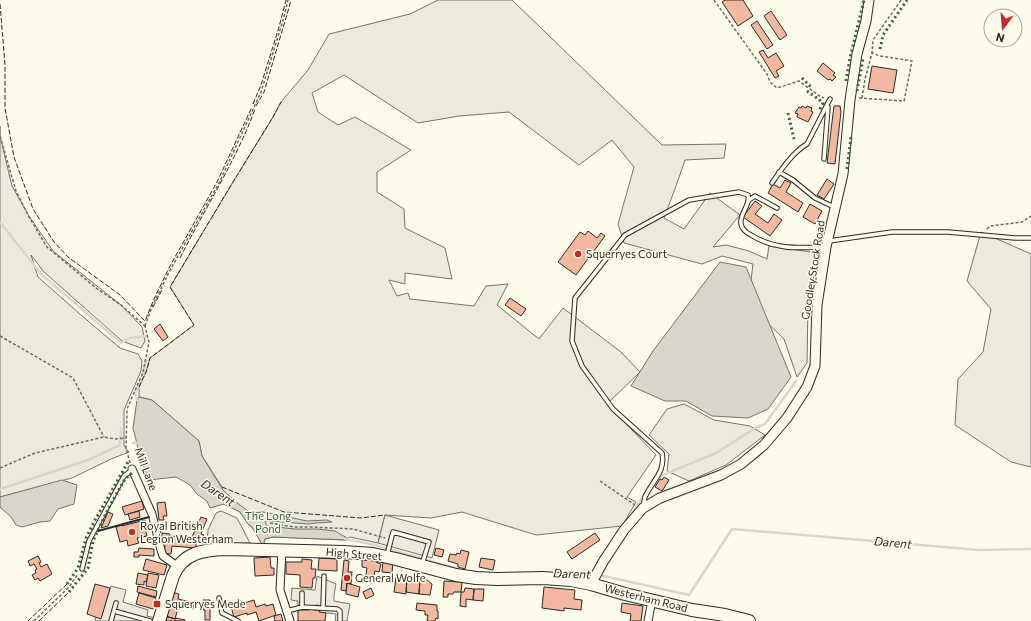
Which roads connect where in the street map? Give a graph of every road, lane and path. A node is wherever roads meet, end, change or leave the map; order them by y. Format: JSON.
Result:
{"nodes":[{"id":1,"x":288,"y":0,"type":"edge"},
{"id":2,"x":714,"y":0,"type":"edge"},
{"id":3,"x":869,"y":0,"type":"edge"},
{"id":4,"x":901,"y":0,"type":"edge"},
{"id":5,"x":872,"y":53,"type":"junction"},
{"id":6,"x":862,"y":98,"type":"junction"},
{"id":7,"x":830,"y":99,"type":"joint"},
{"id":8,"x":850,"y":100,"type":"junction"},
{"id":9,"x":828,"y":104,"type":"junction"},
{"id":10,"x":0,"y":136,"type":"edge"},
{"id":11,"x":824,"y":159,"type":"dead end"},
{"id":12,"x":779,"y":172,"type":"junction"},
{"id":13,"x":772,"y":183,"type":"dead end"},
{"id":14,"x":749,"y":200,"type":"junction"},
{"id":15,"x":777,"y":208,"type":"dead end"},
{"id":16,"x":835,"y":208,"type":"junction"},
{"id":17,"x":1031,"y":216,"type":"edge"},
{"id":18,"x":981,"y":236,"type":"junction"},
{"id":19,"x":1031,"y":238,"type":"edge"},
{"id":20,"x":827,"y":244,"type":"junction"},
{"id":21,"x":145,"y":326,"type":"junction"},
{"id":22,"x":0,"y":336,"type":"edge"},
{"id":23,"x":104,"y":437,"type":"junction"},
{"id":24,"x":126,"y":438,"type":"junction"},
{"id":25,"x":0,"y":468,"type":"edge"},
{"id":26,"x":132,"y":469,"type":"junction"},
{"id":27,"x":600,"y":481,"type":"dead end"},
{"id":28,"x":642,"y":509,"type":"junction"},
{"id":29,"x":270,"y":523,"type":"dead end"},
{"id":30,"x":391,"y":541,"type":"junction"},
{"id":31,"x":282,"y":550,"type":"junction"},
{"id":32,"x":387,"y":554,"type":"junction"},
{"id":33,"x":424,"y":560,"type":"junction"},
{"id":34,"x":177,"y":566,"type":"junction"},
{"id":35,"x":82,"y":570,"type":"joint"},
{"id":36,"x":324,"y":576,"type":"dead end"},
{"id":37,"x":593,"y":581,"type":"junction"},
{"id":38,"x":302,"y":593,"type":"dead end"},
{"id":39,"x":219,"y":598,"type":"dead end"},
{"id":40,"x":652,"y":600,"type":"junction"},
{"id":41,"x":116,"y":604,"type":"dead end"},
{"id":42,"x":302,"y":607,"type":"junction"},
{"id":43,"x":323,"y":608,"type":"junction"},
{"id":44,"x":114,"y":611,"type":"junction"},
{"id":45,"x":287,"y":611,"type":"junction"},
{"id":46,"x":34,"y":621,"type":"edge"},
{"id":47,"x":111,"y":621,"type":"edge"},
{"id":48,"x":150,"y":621,"type":"edge"},
{"id":49,"x":159,"y":621,"type":"edge"},
{"id":50,"x":238,"y":621,"type":"edge"},
{"id":51,"x":290,"y":621,"type":"edge"},
{"id":52,"x":340,"y":621,"type":"edge"},
{"id":53,"x":648,"y":621,"type":"edge"},
{"id":54,"x":749,"y":621,"type":"edge"}],
"edges":[{"from":1,"to":21,"type":"path"},
{"from":2,"to":7,"type":"path"},
{"from":3,"to":8,"type":"street","name":"Goodley Stock Road"},
{"from":4,"to":5,"type":"path"},
{"from":5,"to":6,"type":"path"},
{"from":5,"to":6,"type":"path"},
{"from":6,"to":8,"type":"path"},
{"from":7,"to":9,"type":"lane"},
{"from":8,"to":16,"type":"street","name":"Goodley Stock Road"},
{"from":9,"to":11,"type":"lane"},
{"from":9,"to":12,"type":"lane"},
{"from":10,"to":21,"type":"path"},
{"from":12,"to":13,"type":"lane"},
{"from":12,"to":16,"type":"lane"},
{"from":14,"to":15,"type":"lane"},
{"from":14,"to":20,"type":"lane"},
{"from":14,"to":28,"type":"lane"},
{"from":16,"to":20,"type":"street","name":"Goodley Stock Road"},
{"from":17,"to":18,"type":"path"},
{"from":18,"to":19,"type":"lane"},
{"from":18,"to":20,"type":"lane"},
{"from":20,"to":28,"type":"street","name":"Goodley Stock Road"},
{"from":21,"to":24,"type":"path","name":"Mill Lane"},
{"from":22,"to":23,"type":"path"},
{"from":23,"to":24,"type":"path"},
{"from":23,"to":25,"type":"path"},
{"from":24,"to":26,"type":"path","name":"Mill Lane"},
{"from":26,"to":34,"type":"street","name":"Mill Lane"},
{"from":26,"to":35,"type":"lane"},
{"from":27,"to":28,"type":"path"},
{"from":28,"to":37,"type":"street","name":"Goodley Stock Road"},
{"from":29,"to":30,"type":"path"},
{"from":30,"to":32,"type":"lane"},
{"from":30,"to":33,"type":"lane"},
{"from":31,"to":32,"type":"main road","name":"High Street"},
{"from":31,"to":34,"type":"main road","name":"High Street"},
{"from":31,"to":45,"type":"street"},
{"from":32,"to":33,"type":"main road","name":"High Street"},
{"from":33,"to":37,"type":"main road","name":"High Street"},
{"from":34,"to":49,"type":"main road"},
{"from":35,"to":46,"type":"path"},
{"from":36,"to":43,"type":"lane"},
{"from":37,"to":40,"type":"main road","name":"Westerham Road"},
{"from":38,"to":42,"type":"lane"},
{"from":39,"to":50,"type":"lane"},
{"from":40,"to":53,"type":"street"},
{"from":40,"to":54,"type":"main road","name":"Westerham Road"},
{"from":41,"to":44,"type":"lane"},
{"from":42,"to":43,"type":"lane"},
{"from":42,"to":45,"type":"lane"},
{"from":43,"to":52,"type":"lane"},
{"from":44,"to":47,"type":"lane"},
{"from":44,"to":48,"type":"lane"},
{"from":45,"to":51,"type":"street"}]}
